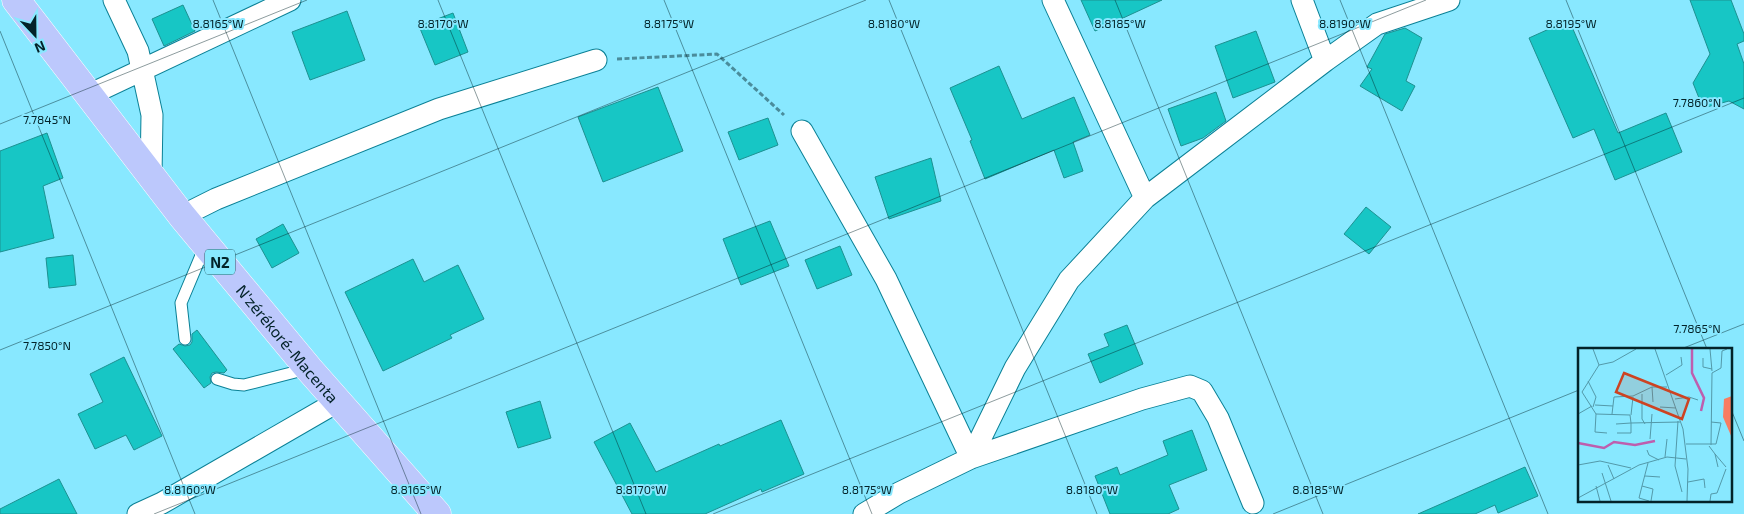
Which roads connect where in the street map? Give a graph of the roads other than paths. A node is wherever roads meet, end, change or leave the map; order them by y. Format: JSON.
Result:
{"nodes":[{"id":1,"x":16,"y":0,"type":"edge"},
{"id":2,"x":114,"y":0,"type":"edge"},
{"id":3,"x":290,"y":0,"type":"edge"},
{"id":4,"x":1053,"y":0,"type":"edge"},
{"id":5,"x":1302,"y":0,"type":"edge"},
{"id":6,"x":1449,"y":0,"type":"edge"},
{"id":7,"x":596,"y":60,"type":"road end"},
{"id":8,"x":1324,"y":61,"type":"junction"},
{"id":9,"x":142,"y":69,"type":"junction"},
{"id":10,"x":89,"y":95,"type":"junction"},
{"id":11,"x":802,"y":131,"type":"road end"},
{"id":12,"x":151,"y":176,"type":"junction"},
{"id":13,"x":1145,"y":198,"type":"junction"},
{"id":14,"x":182,"y":216,"type":"junction"},
{"id":15,"x":205,"y":244,"type":"junction"},
{"id":16,"x":185,"y":339,"type":"dead end"},
{"id":17,"x":309,"y":369,"type":"junction"},
{"id":18,"x":217,"y":379,"type":"dead end"},
{"id":19,"x":337,"y":402,"type":"junction"},
{"id":20,"x":971,"y":458,"type":"junction"},
{"id":21,"x":1253,"y":503,"type":"dead end"},
{"id":22,"x":138,"y":514,"type":"edge"},
{"id":23,"x":437,"y":514,"type":"edge"},
{"id":24,"x":864,"y":514,"type":"edge"}],
"edges":[{"from":1,"to":10,"type":"highway","name":"N'zérékoré-Macenta","number":"N2"},
{"from":2,"to":9,"type":"street"},
{"from":3,"to":9,"type":"street"},
{"from":4,"to":13,"type":"street"},
{"from":5,"to":8,"type":"street"},
{"from":6,"to":8,"type":"street"},
{"from":7,"to":14,"type":"street"},
{"from":8,"to":13,"type":"street"},
{"from":9,"to":10,"type":"street"},
{"from":9,"to":12,"type":"street"},
{"from":10,"to":12,"type":"highway","name":"N'zérékoré-Macenta","number":"N2"},
{"from":11,"to":20,"type":"street"},
{"from":12,"to":14,"type":"highway","name":"N'zérékoré-Macenta","number":"N2"},
{"from":13,"to":20,"type":"street"},
{"from":14,"to":15,"type":"highway","name":"N'zérékoré-Macenta","number":"N2"},
{"from":15,"to":16,"type":"lane"},
{"from":15,"to":17,"type":"highway","name":"N'zérékoré-Macenta","number":"N2"},
{"from":17,"to":18,"type":"lane"},
{"from":17,"to":19,"type":"highway","name":"N'zérékoré-Macenta","number":"N2"},
{"from":19,"to":22,"type":"street"},
{"from":19,"to":23,"type":"highway","name":"N'zérékoré-Macenta","number":"N2"},
{"from":20,"to":21,"type":"street"},
{"from":20,"to":24,"type":"street"}]}
